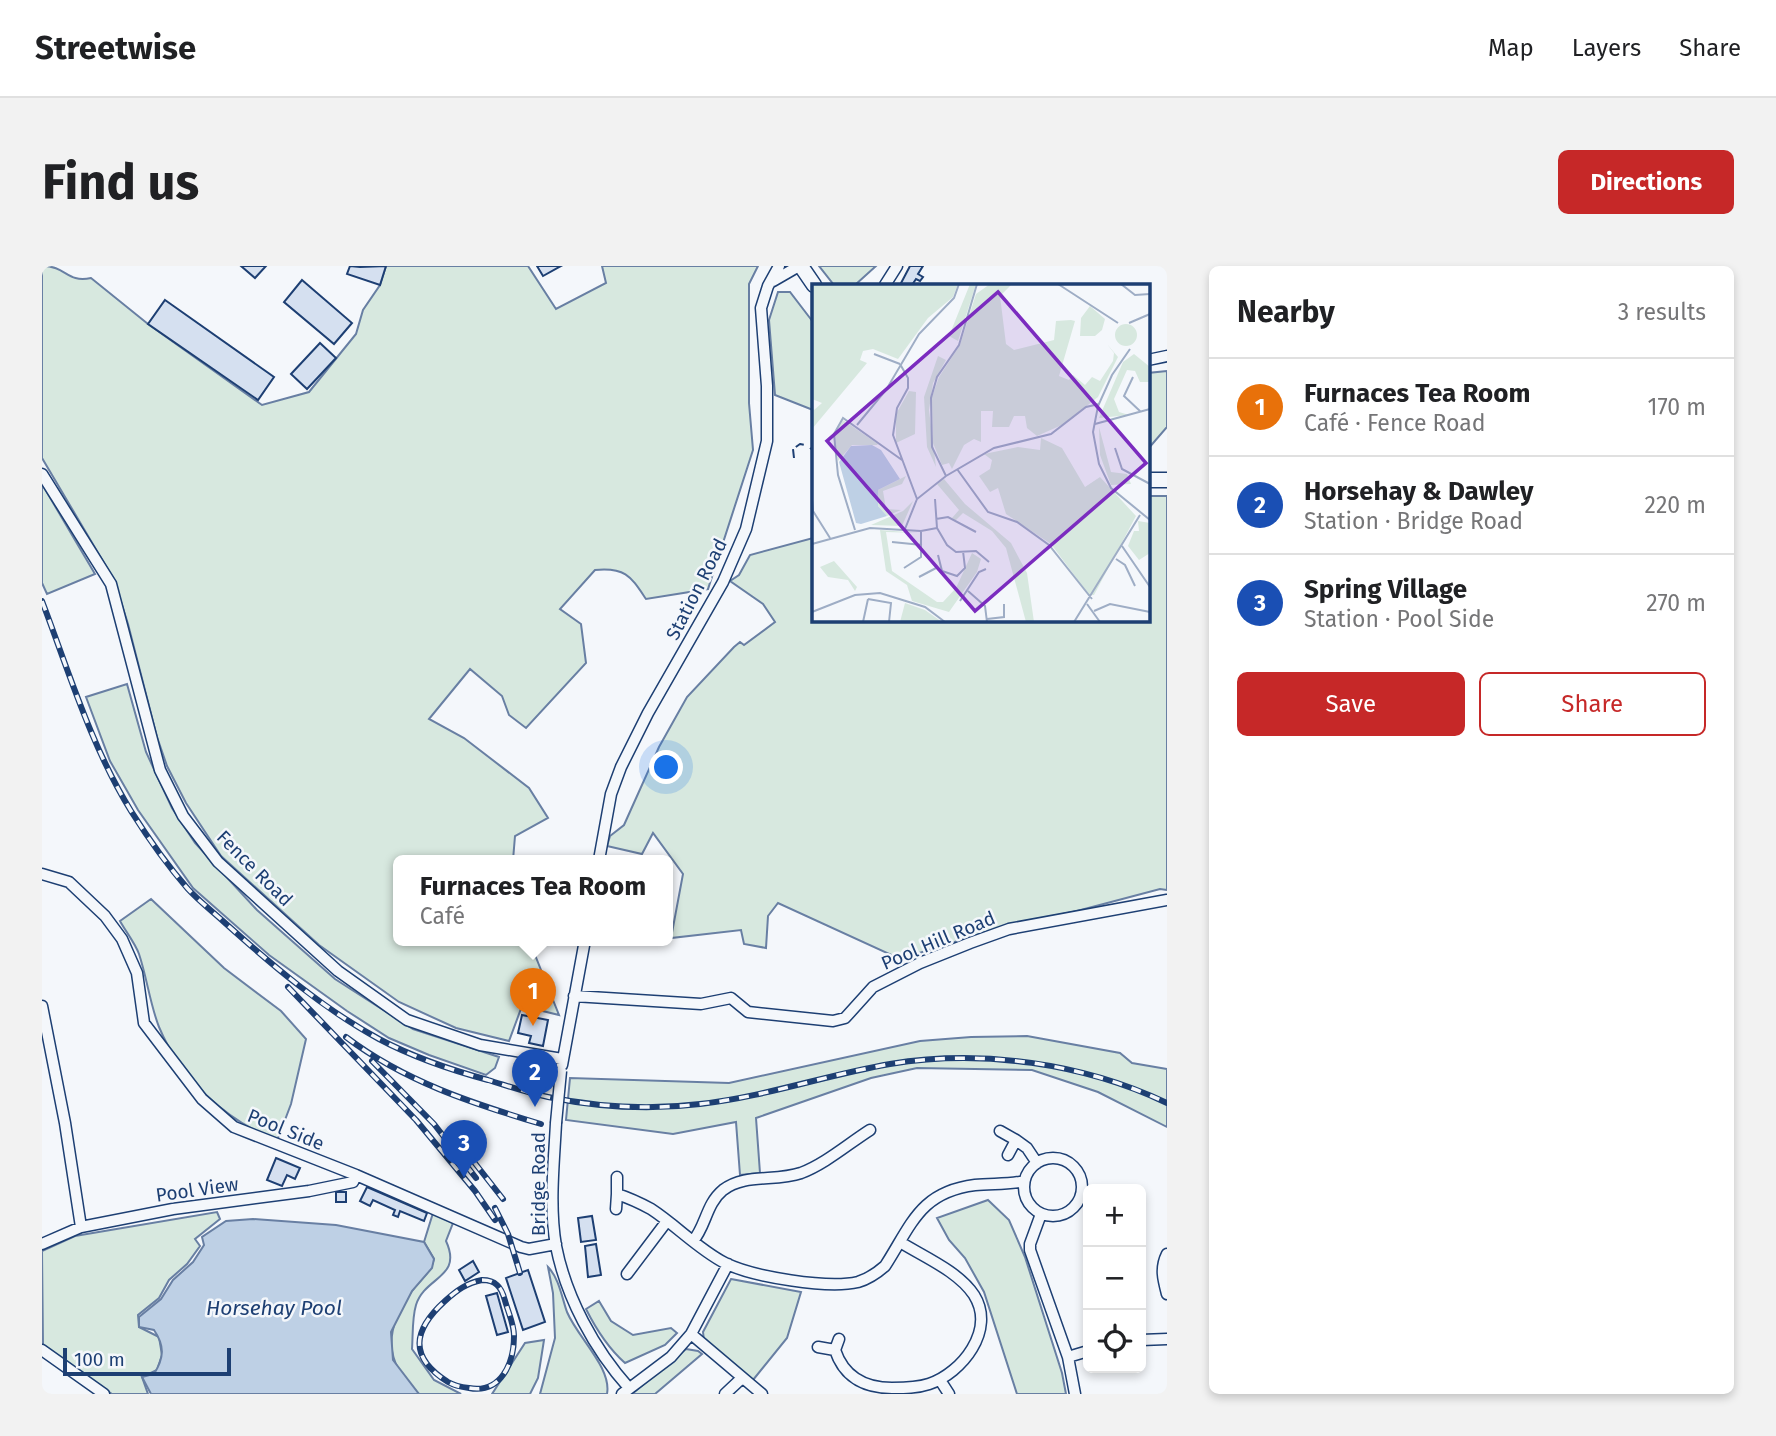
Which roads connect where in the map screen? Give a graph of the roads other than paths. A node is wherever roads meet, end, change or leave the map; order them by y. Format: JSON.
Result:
{"nodes":[{"id":1,"x":779,"y":266,"type":"edge"},
{"id":2,"x":800,"y":266,"type":"edge"},
{"id":3,"x":897,"y":266,"type":"edge"},
{"id":4,"x":773,"y":281,"type":"junction"},
{"id":5,"x":813,"y":284,"type":"edge"},
{"id":6,"x":886,"y":284,"type":"edge"},
{"id":7,"x":42,"y":474,"type":"edge"},
{"id":8,"x":600,"y":855,"type":"edge"},
{"id":9,"x":42,"y":874,"type":"edge"},
{"id":10,"x":1167,"y":900,"type":"edge"},
{"id":11,"x":584,"y":946,"type":"edge"},
{"id":12,"x":574,"y":996,"type":"junction"},
{"id":13,"x":42,"y":1006,"type":"edge"},
{"id":14,"x":562,"y":1059,"type":"junction"},
{"id":15,"x":870,"y":1130,"type":"dead end"},
{"id":16,"x":1000,"y":1131,"type":"dead end"},
{"id":17,"x":856,"y":1139,"type":"junction"},
{"id":18,"x":1016,"y":1140,"type":"junction"},
{"id":19,"x":864,"y":1150,"type":"dead end"},
{"id":20,"x":1008,"y":1155,"type":"dead end"},
{"id":21,"x":1037,"y":1163,"type":"junction"},
{"id":22,"x":356,"y":1175,"type":"junction"},
{"id":23,"x":617,"y":1177,"type":"dead end"},
{"id":24,"x":1024,"y":1181,"type":"junction"},
{"id":25,"x":617,"y":1194,"type":"junction"},
{"id":26,"x":615,"y":1209,"type":"dead end"},
{"id":27,"x":1041,"y":1214,"type":"junction"},
{"id":28,"x":667,"y":1221,"type":"junction"},
{"id":29,"x":81,"y":1227,"type":"junction"},
{"id":30,"x":693,"y":1241,"type":"junction"},
{"id":31,"x":900,"y":1242,"type":"junction"},
{"id":32,"x":42,"y":1244,"type":"edge"},
{"id":33,"x":556,"y":1244,"type":"junction"},
{"id":34,"x":1167,"y":1254,"type":"edge"},
{"id":35,"x":728,"y":1264,"type":"junction"},
{"id":36,"x":645,"y":1273,"type":"dead end"},
{"id":37,"x":1167,"y":1294,"type":"edge"},
{"id":38,"x":691,"y":1334,"type":"junction"},
{"id":39,"x":1167,"y":1339,"type":"edge"},
{"id":40,"x":1146,"y":1340,"type":"edge"},
{"id":41,"x":818,"y":1347,"type":"dead end"},
{"id":42,"x":42,"y":1350,"type":"edge"},
{"id":43,"x":1083,"y":1352,"type":"edge"},
{"id":44,"x":1068,"y":1357,"type":"junction"},
{"id":45,"x":742,"y":1378,"type":"junction"},
{"id":46,"x":940,"y":1380,"type":"junction"},
{"id":47,"x":625,"y":1391,"type":"edge"},
{"id":48,"x":877,"y":1391,"type":"edge"},
{"id":49,"x":104,"y":1394,"type":"edge"},
{"id":50,"x":725,"y":1394,"type":"edge"},
{"id":51,"x":762,"y":1394,"type":"edge"},
{"id":52,"x":949,"y":1394,"type":"edge"},
{"id":53,"x":1074,"y":1394,"type":"edge"}],
"edges":[{"from":1,"to":4,"type":"street","name":"Station Road"},
{"from":2,"to":4,"type":"street"},
{"from":2,"to":5,"type":"main road"},
{"from":3,"to":6,"type":"street"},
{"from":4,"to":8,"type":"street","name":"Station Road"},
{"from":7,"to":14,"type":"street","name":"Fence Road"},
{"from":9,"to":22,"type":"street","name":"Pool Side"},
{"from":10,"to":12,"type":"street","name":"Pool Hill Road"},
{"from":11,"to":12,"type":"street"},
{"from":12,"to":14,"type":"street","name":"Bridge Road"},
{"from":13,"to":29,"type":"street"},
{"from":14,"to":33,"type":"street","name":"Bridge Road","bridge":true},
{"from":15,"to":17,"type":"street"},
{"from":16,"to":18,"type":"street"},
{"from":17,"to":19,"type":"street"},
{"from":17,"to":30,"type":"street"},
{"from":18,"to":20,"type":"street"},
{"from":18,"to":21,"type":"street"},
{"from":21,"to":24,"type":"street"},
{"from":21,"to":27,"type":"street"},
{"from":22,"to":29,"type":"street","name":"Pool View"},
{"from":22,"to":33,"type":"street","name":"Pool Side"},
{"from":23,"to":25,"type":"street"},
{"from":24,"to":27,"type":"street"},
{"from":24,"to":31,"type":"street"},
{"from":25,"to":26,"type":"street"},
{"from":25,"to":28,"type":"street"},
{"from":27,"to":44,"type":"street"},
{"from":28,"to":30,"type":"street"},
{"from":28,"to":36,"type":"street"},
{"from":29,"to":32,"type":"street","name":"Pool View"},
{"from":30,"to":35,"type":"street"},
{"from":31,"to":35,"type":"street"},
{"from":31,"to":46,"type":"street"},
{"from":33,"to":47,"type":"street","name":"Bridge Road"},
{"from":34,"to":37,"type":"street"},
{"from":35,"to":38,"type":"street"},
{"from":38,"to":45,"type":"street"},
{"from":38,"to":47,"type":"street"},
{"from":39,"to":40,"type":"street"},
{"from":41,"to":48,"type":"street"},
{"from":42,"to":49,"type":"street"},
{"from":43,"to":44,"type":"street"},
{"from":44,"to":53,"type":"street"},
{"from":45,"to":50,"type":"street"},
{"from":45,"to":51,"type":"street"},
{"from":46,"to":48,"type":"street"},
{"from":46,"to":52,"type":"street"}]}
